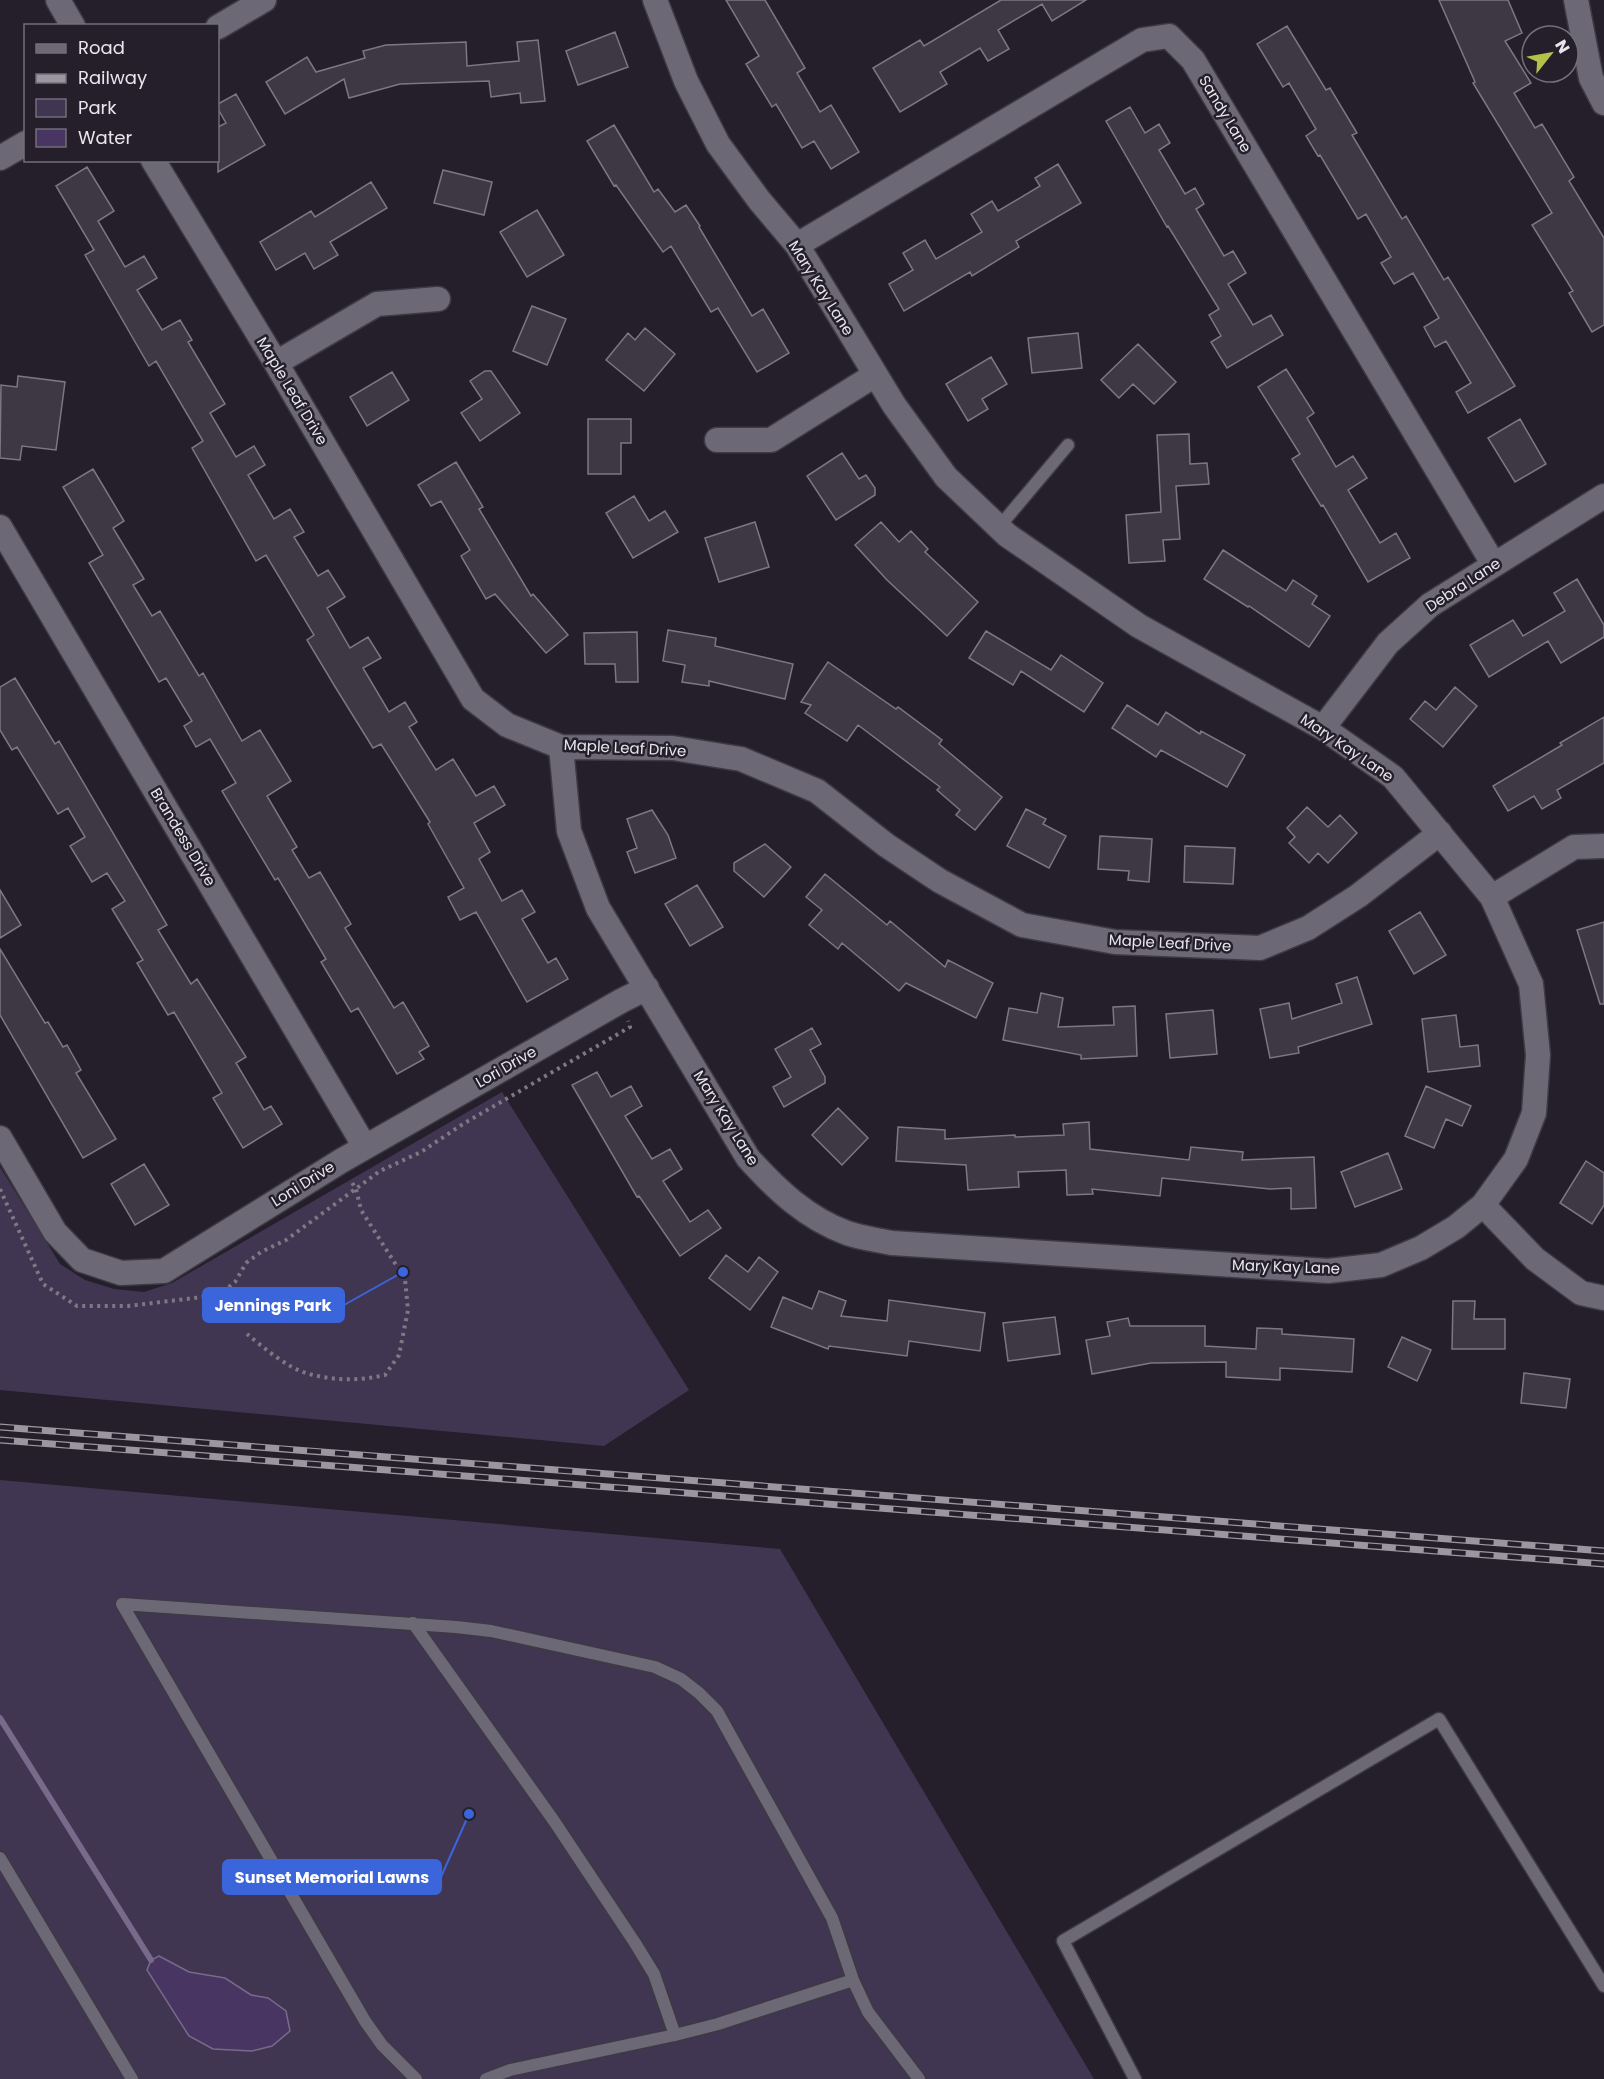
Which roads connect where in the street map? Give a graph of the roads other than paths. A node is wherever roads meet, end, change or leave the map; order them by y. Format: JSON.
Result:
{"nodes":[{"id":1,"x":58,"y":0,"type":"edge"},
{"id":2,"x":264,"y":0,"type":"edge"},
{"id":3,"x":655,"y":0,"type":"edge"},
{"id":4,"x":1576,"y":0,"type":"edge"},
{"id":5,"x":72,"y":24,"type":"edge"},
{"id":6,"x":219,"y":26,"type":"edge"},
{"id":7,"x":1604,"y":103,"type":"edge"},
{"id":8,"x":24,"y":144,"type":"edge"},
{"id":9,"x":0,"y":158,"type":"edge"},
{"id":10,"x":154,"y":162,"type":"edge"},
{"id":11,"x":797,"y":245,"type":"junction"},
{"id":12,"x":438,"y":299,"type":"dead end"},
{"id":13,"x":276,"y":363,"type":"junction"},
{"id":14,"x":874,"y":375,"type":"junction"},
{"id":15,"x":717,"y":440,"type":"dead end"},
{"id":16,"x":1068,"y":445,"type":"dead end"},
{"id":17,"x":1604,"y":496,"type":"edge"},
{"id":18,"x":0,"y":527,"type":"edge"},
{"id":19,"x":999,"y":527,"type":"junction"},
{"id":20,"x":1494,"y":565,"type":"junction"},
{"id":21,"x":1323,"y":728,"type":"junction"},
{"id":22,"x":561,"y":747,"type":"junction"},
{"id":23,"x":1440,"y":833,"type":"junction"},
{"id":24,"x":1604,"y":846,"type":"edge"},
{"id":25,"x":1492,"y":897,"type":"junction"},
{"id":26,"x":647,"y":988,"type":"junction"},
{"id":27,"x":0,"y":1138,"type":"edge"},
{"id":28,"x":365,"y":1147,"type":"junction"},
{"id":29,"x":1483,"y":1205,"type":"junction"},
{"id":30,"x":1604,"y":1298,"type":"edge"},
{"id":31,"x":413,"y":1623,"type":"junction"},
{"id":32,"x":0,"y":1858,"type":"edge"},
{"id":33,"x":853,"y":1980,"type":"junction"},
{"id":34,"x":1604,"y":1986,"type":"edge"},
{"id":35,"x":675,"y":2035,"type":"junction"},
{"id":36,"x":132,"y":2079,"type":"edge"},
{"id":37,"x":416,"y":2079,"type":"edge"},
{"id":38,"x":486,"y":2079,"type":"edge"},
{"id":39,"x":919,"y":2079,"type":"edge"},
{"id":40,"x":1135,"y":2079,"type":"edge"}],
"edges":[{"from":1,"to":5,"type":"street"},
{"from":2,"to":6,"type":"street"},
{"from":3,"to":11,"type":"street","name":"Mary Kay Lane"},
{"from":4,"to":7,"type":"street"},
{"from":8,"to":9,"type":"street"},
{"from":10,"to":13,"type":"street","name":"Maple Leaf Drive"},
{"from":11,"to":14,"type":"street","name":"Mary Kay Lane"},
{"from":11,"to":20,"type":"street","name":"Sandy Lane"},
{"from":12,"to":13,"type":"street"},
{"from":13,"to":22,"type":"street","name":"Maple Leaf Drive"},
{"from":14,"to":15,"type":"street"},
{"from":14,"to":19,"type":"street","name":"Mary Kay Lane"},
{"from":16,"to":19,"type":"lane"},
{"from":17,"to":20,"type":"street","name":"Debra Lane"},
{"from":18,"to":28,"type":"street","name":"Brandess Drive"},
{"from":19,"to":21,"type":"street","name":"Mary Kay Lane"},
{"from":20,"to":21,"type":"street","name":"Debra Lane"},
{"from":21,"to":23,"type":"street","name":"Mary Kay Lane"},
{"from":22,"to":23,"type":"street","name":"Maple Leaf Drive"},
{"from":22,"to":26,"type":"street","name":"Mary Kay Lane"},
{"from":23,"to":25,"type":"street","name":"Mary Kay Lane"},
{"from":24,"to":25,"type":"street"},
{"from":25,"to":29,"type":"street","name":"Mary Kay Lane"},
{"from":26,"to":28,"type":"street","name":"Lori Drive"},
{"from":26,"to":29,"type":"street","name":"Mary Kay Lane"},
{"from":27,"to":28,"type":"street","name":"Loni Drive"},
{"from":29,"to":30,"type":"street"},
{"from":31,"to":33,"type":"lane"},
{"from":31,"to":35,"type":"lane"},
{"from":31,"to":37,"type":"lane"},
{"from":32,"to":36,"type":"lane"},
{"from":33,"to":35,"type":"lane"},
{"from":33,"to":39,"type":"lane"},
{"from":34,"to":40,"type":"lane"},
{"from":35,"to":38,"type":"lane"}]}
